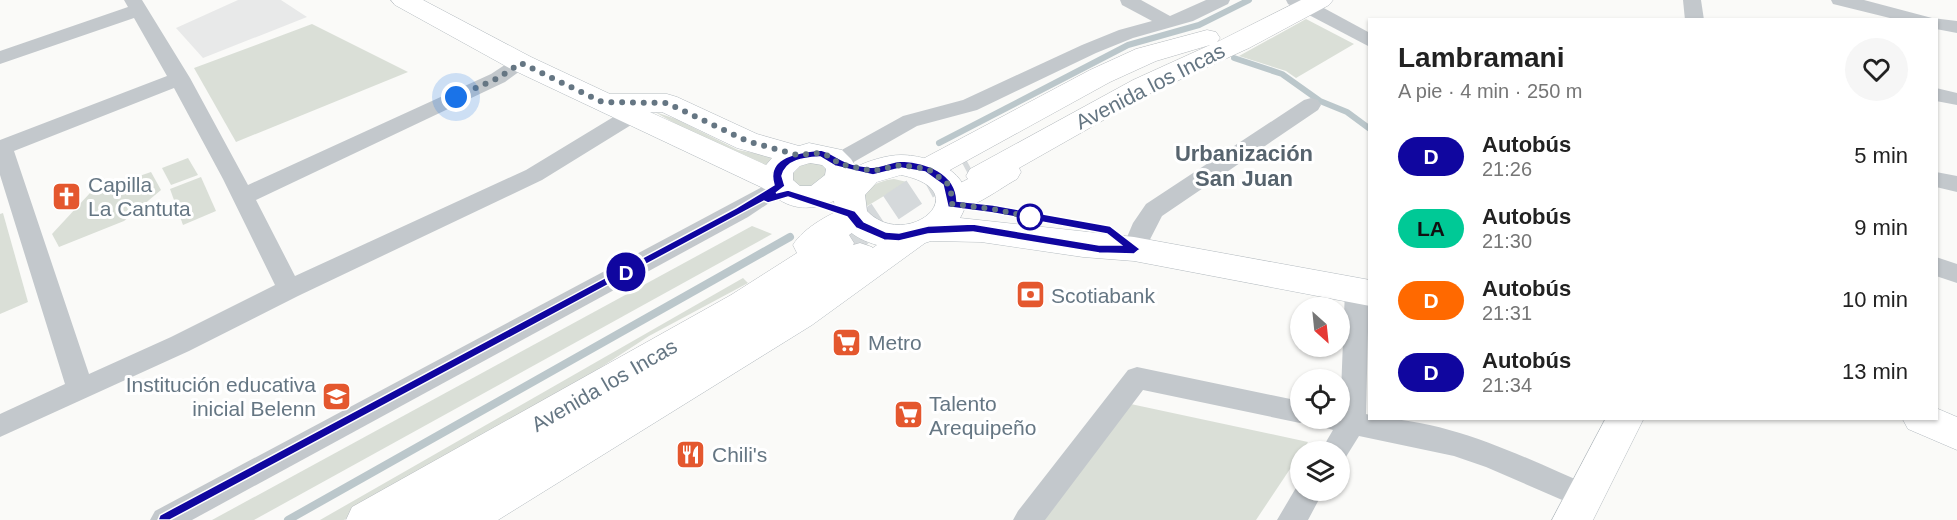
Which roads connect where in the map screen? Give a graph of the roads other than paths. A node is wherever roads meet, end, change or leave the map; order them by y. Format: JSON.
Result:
{"nodes":[{"id":1,"x":404,"y":0,"type":"edge"},
{"id":2,"x":1221,"y":0,"type":"edge"},
{"id":3,"x":1692,"y":0,"type":"edge"},
{"id":4,"x":1840,"y":0,"type":"edge"},
{"id":5,"x":1129,"y":1,"type":"edge"},
{"id":6,"x":1303,"y":2,"type":"edge"},
{"id":7,"x":136,"y":5,"type":"edge"},
{"id":8,"x":1695,"y":18,"type":"edge"},
{"id":9,"x":1916,"y":18,"type":"edge"},
{"id":10,"x":1168,"y":22,"type":"junction"},
{"id":11,"x":1938,"y":22,"type":"edge"},
{"id":12,"x":1957,"y":27,"type":"edge"},
{"id":13,"x":1232,"y":38,"type":"junction"},
{"id":14,"x":1368,"y":40,"type":"edge"},
{"id":15,"x":0,"y":58,"type":"edge"},
{"id":16,"x":521,"y":63,"type":"junction"},
{"id":17,"x":180,"y":78,"type":"junction"},
{"id":18,"x":1938,"y":94,"type":"edge"},
{"id":19,"x":1957,"y":99,"type":"edge"},
{"id":20,"x":1311,"y":105,"type":"dead end"},
{"id":21,"x":641,"y":109,"type":"junction"},
{"id":22,"x":1,"y":147,"type":"edge"},
{"id":23,"x":797,"y":155,"type":"junction"},
{"id":24,"x":871,"y":157,"type":"junction"},
{"id":25,"x":836,"y":161,"type":"junction"},
{"id":26,"x":928,"y":169,"type":"junction"},
{"id":27,"x":1938,"y":179,"type":"edge"},
{"id":28,"x":981,"y":183,"type":"junction"},
{"id":29,"x":1957,"y":184,"type":"edge"},
{"id":30,"x":785,"y":190,"type":"junction"},
{"id":31,"x":244,"y":195,"type":"junction"},
{"id":32,"x":952,"y":203,"type":"junction"},
{"id":33,"x":850,"y":232,"type":"junction"},
{"id":34,"x":921,"y":232,"type":"junction"},
{"id":35,"x":1134,"y":249,"type":"junction"},
{"id":36,"x":1938,"y":267,"type":"edge"},
{"id":37,"x":1957,"y":274,"type":"edge"},
{"id":38,"x":289,"y":289,"type":"junction"},
{"id":39,"x":1364,"y":292,"type":"edge"},
{"id":40,"x":1350,"y":371,"type":"edge"},
{"id":41,"x":80,"y":388,"type":"junction"},
{"id":42,"x":1290,"y":410,"type":"edge"},
{"id":43,"x":1623,"y":420,"type":"edge"},
{"id":44,"x":1926,"y":420,"type":"edge"},
{"id":45,"x":1350,"y":423,"type":"edge"},
{"id":46,"x":0,"y":426,"type":"edge"},
{"id":47,"x":1957,"y":434,"type":"edge"},
{"id":48,"x":1303,"y":501,"type":"edge"},
{"id":49,"x":1578,"y":508,"type":"edge"},
{"id":50,"x":165,"y":520,"type":"edge"},
{"id":51,"x":366,"y":520,"type":"edge"},
{"id":52,"x":424,"y":520,"type":"edge"},
{"id":53,"x":463,"y":520,"type":"edge"},
{"id":54,"x":1028,"y":520,"type":"edge"},
{"id":55,"x":1292,"y":520,"type":"edge"}],
"edges":[{"from":1,"to":16,"type":"main road"},
{"from":2,"to":10,"type":"street"},
{"from":3,"to":8,"type":"street"},
{"from":4,"to":9,"type":"street"},
{"from":5,"to":10,"type":"street"},
{"from":6,"to":13,"type":"main road","name":"Avenida los Incas"},
{"from":6,"to":14,"type":"street"},
{"from":7,"to":15,"type":"street"},
{"from":7,"to":17,"type":"street"},
{"from":10,"to":24,"type":"street"},
{"from":11,"to":12,"type":"street"},
{"from":13,"to":26,"type":"main road"},
{"from":13,"to":28,"type":"main road"},
{"from":16,"to":21,"type":"main road"},
{"from":16,"to":31,"type":"street"},
{"from":17,"to":22,"type":"street"},
{"from":17,"to":31,"type":"street"},
{"from":18,"to":19,"type":"street"},
{"from":20,"to":35,"type":"street"},
{"from":21,"to":23,"type":"main road"},
{"from":21,"to":30,"type":"main road"},
{"from":21,"to":38,"type":"street"},
{"from":22,"to":41,"type":"street"},
{"from":23,"to":25,"type":"main road"},
{"from":23,"to":30,"type":"main road"},
{"from":24,"to":25,"type":"main road"},
{"from":24,"to":26,"type":"main road"},
{"from":24,"to":33,"type":"main road"},
{"from":25,"to":30,"type":"main road"},
{"from":26,"to":32,"type":"main road"},
{"from":27,"to":29,"type":"street"},
{"from":28,"to":32,"type":"main road"},
{"from":28,"to":35,"type":"main road"},
{"from":30,"to":33,"type":"main road"},
{"from":30,"to":50,"type":"street"},
{"from":31,"to":38,"type":"street"},
{"from":32,"to":34,"type":"main road","name":"Avenida los Incas"},
{"from":33,"to":34,"type":"main road"},
{"from":33,"to":51,"type":"main road","name":"Avenida los Incas"},
{"from":33,"to":52,"type":"main road","name":"Avenida los Incas"},
{"from":34,"to":35,"type":"main road"},
{"from":34,"to":53,"type":"main road","name":"Avenida los Incas"},
{"from":35,"to":39,"type":"main road"},
{"from":36,"to":37,"type":"street"},
{"from":38,"to":41,"type":"street"},
{"from":39,"to":40,"type":"street"},
{"from":41,"to":46,"type":"street"},
{"from":42,"to":54,"type":"street"},
{"from":43,"to":49,"type":"main road"},
{"from":44,"to":47,"type":"main road"},
{"from":45,"to":49,"type":"street"},
{"from":48,"to":55,"type":"street"}]}
